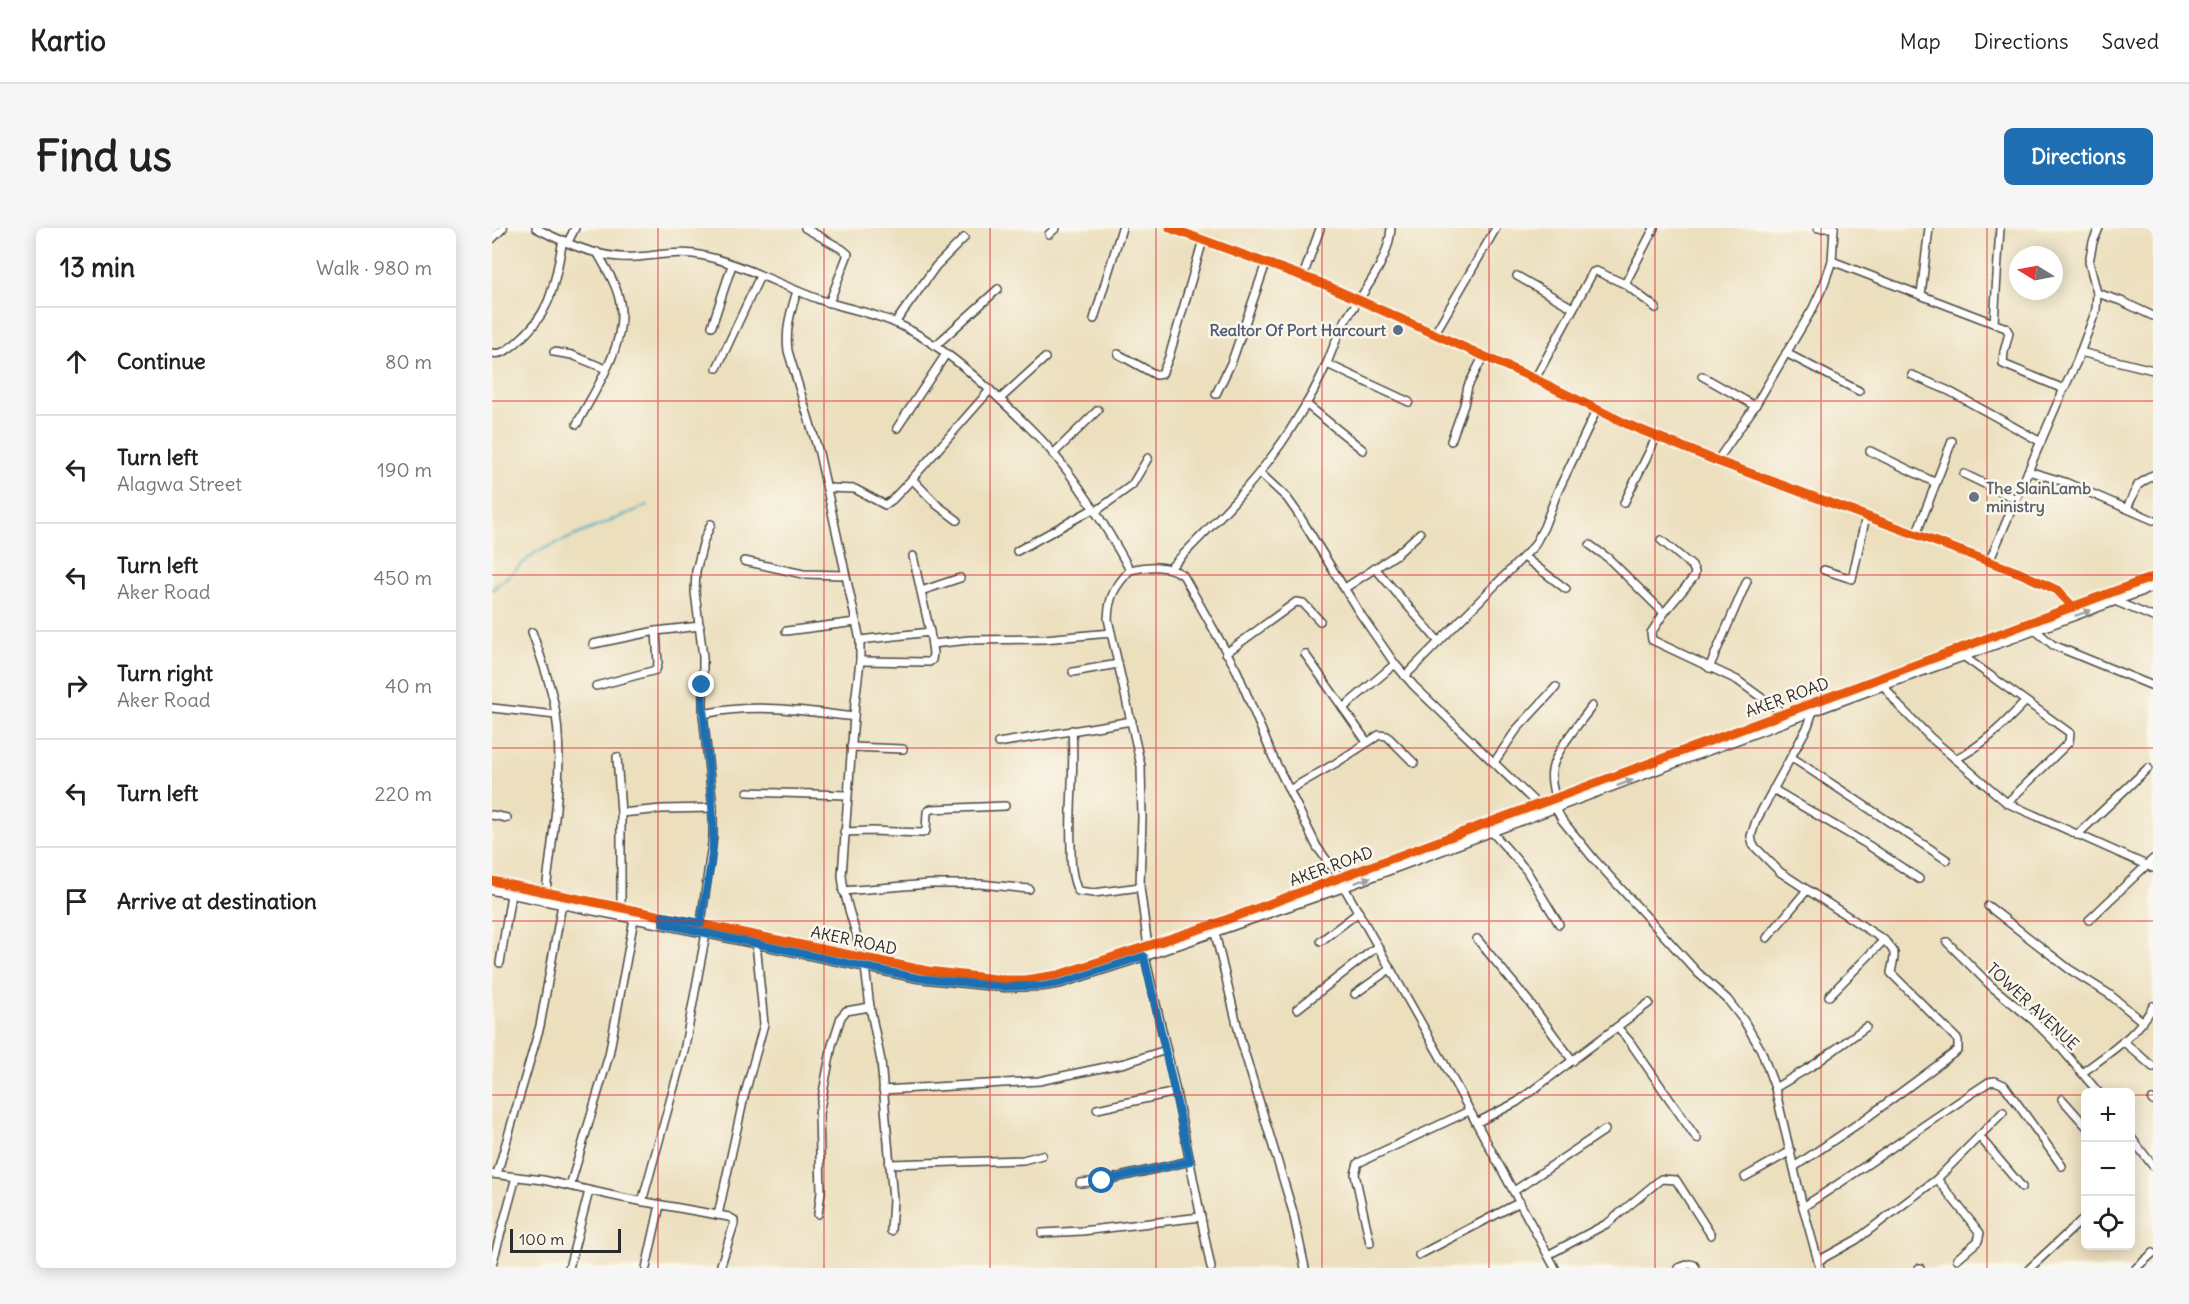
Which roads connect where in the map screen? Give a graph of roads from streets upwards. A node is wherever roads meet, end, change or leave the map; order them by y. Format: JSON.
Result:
{"nodes":[{"id":1,"x":503,"y":228,"type":"edge"},
{"id":2,"x":537,"y":228,"type":"edge"},
{"id":3,"x":575,"y":228,"type":"edge"},
{"id":4,"x":805,"y":228,"type":"edge"},
{"id":5,"x":1056,"y":228,"type":"edge"},
{"id":6,"x":1122,"y":228,"type":"edge"},
{"id":7,"x":1170,"y":228,"type":"edge"},
{"id":8,"x":1391,"y":228,"type":"edge"},
{"id":9,"x":1496,"y":228,"type":"edge"},
{"id":10,"x":1654,"y":228,"type":"edge"},
{"id":11,"x":1818,"y":228,"type":"edge"},
{"id":12,"x":1834,"y":228,"type":"edge"},
{"id":13,"x":1929,"y":228,"type":"edge"},
{"id":14,"x":2000,"y":228,"type":"edge"},
{"id":15,"x":2099,"y":228,"type":"edge"},
{"id":16,"x":1320,"y":229,"type":"edge"},
{"id":17,"x":1049,"y":234,"type":"dead end"},
{"id":18,"x":964,"y":238,"type":"dead end"},
{"id":19,"x":492,"y":239,"type":"edge"},
{"id":20,"x":1203,"y":240,"type":"junction"},
{"id":21,"x":565,"y":241,"type":"junction"},
{"id":22,"x":597,"y":252,"type":"junction"},
{"id":23,"x":1832,"y":261,"type":"junction"},
{"id":24,"x":1266,"y":263,"type":"junction"},
{"id":25,"x":732,"y":265,"type":"junction"},
{"id":26,"x":760,"y":276,"type":"junction"},
{"id":27,"x":1303,"y":276,"type":"junction"},
{"id":28,"x":1517,"y":276,"type":"dead end"},
{"id":29,"x":1625,"y":284,"type":"junction"},
{"id":30,"x":998,"y":289,"type":"dead end"},
{"id":31,"x":797,"y":291,"type":"junction"},
{"id":32,"x":2097,"y":293,"type":"junction"},
{"id":33,"x":1921,"y":295,"type":"junction"},
{"id":34,"x":1360,"y":300,"type":"junction"},
{"id":35,"x":829,"y":303,"type":"junction"},
{"id":36,"x":1573,"y":308,"type":"junction"},
{"id":37,"x":1656,"y":308,"type":"dead end"},
{"id":38,"x":2153,"y":316,"type":"edge"},
{"id":39,"x":1094,"y":319,"type":"dead end"},
{"id":40,"x":895,"y":323,"type":"junction"},
{"id":41,"x":1994,"y":323,"type":"junction"},
{"id":42,"x":712,"y":326,"type":"dead end"},
{"id":43,"x":1435,"y":333,"type":"junction"},
{"id":44,"x":935,"y":346,"type":"junction"},
{"id":45,"x":554,"y":352,"type":"dead end"},
{"id":46,"x":2080,"y":352,"type":"junction"},
{"id":47,"x":492,"y":353,"type":"edge"},
{"id":48,"x":1786,"y":353,"type":"junction"},
{"id":49,"x":946,"y":354,"type":"junction"},
{"id":50,"x":1118,"y":354,"type":"dead end"},
{"id":51,"x":1484,"y":355,"type":"junction"},
{"id":52,"x":1046,"y":358,"type":"dead end"},
{"id":53,"x":1327,"y":364,"type":"junction"},
{"id":54,"x":717,"y":368,"type":"dead end"},
{"id":55,"x":606,"y":369,"type":"junction"},
{"id":56,"x":2153,"y":370,"type":"edge"},
{"id":57,"x":1912,"y":375,"type":"dead end"},
{"id":58,"x":1702,"y":376,"type":"dead end"},
{"id":59,"x":1535,"y":379,"type":"junction"},
{"id":60,"x":2064,"y":389,"type":"junction"},
{"id":61,"x":990,"y":390,"type":"junction"},
{"id":62,"x":1859,"y":391,"type":"dead end"},
{"id":63,"x":1216,"y":393,"type":"dead end"},
{"id":64,"x":1000,"y":399,"type":"junction"},
{"id":65,"x":1409,"y":402,"type":"dead end"},
{"id":66,"x":1306,"y":404,"type":"junction"},
{"id":67,"x":1755,"y":406,"type":"junction"},
{"id":68,"x":1597,"y":409,"type":"junction"},
{"id":69,"x":1098,"y":410,"type":"dead end"},
{"id":70,"x":577,"y":424,"type":"dead end"},
{"id":71,"x":897,"y":428,"type":"dead end"},
{"id":72,"x":1657,"y":436,"type":"junction"},
{"id":73,"x":1451,"y":441,"type":"dead end"},
{"id":74,"x":1952,"y":441,"type":"dead end"},
{"id":75,"x":2041,"y":442,"type":"junction"},
{"id":76,"x":1363,"y":450,"type":"dead end"},
{"id":77,"x":1870,"y":451,"type":"dead end"},
{"id":78,"x":1053,"y":454,"type":"junction"},
{"id":79,"x":1148,"y":458,"type":"dead end"},
{"id":80,"x":1717,"y":460,"type":"junction"},
{"id":81,"x":2028,"y":471,"type":"junction"},
{"id":82,"x":1260,"y":473,"type":"junction"},
{"id":83,"x":1964,"y":474,"type":"dead end"},
{"id":84,"x":2153,"y":475,"type":"edge"},
{"id":85,"x":912,"y":479,"type":"junction"},
{"id":86,"x":1936,"y":483,"type":"junction"},
{"id":87,"x":827,"y":488,"type":"junction"},
{"id":88,"x":2016,"y":499,"type":"junction"},
{"id":89,"x":1624,"y":503,"type":"dead end"},
{"id":90,"x":2127,"y":508,"type":"junction"},
{"id":91,"x":1094,"y":511,"type":"junction"},
{"id":92,"x":1866,"y":516,"type":"junction"},
{"id":93,"x":957,"y":520,"type":"dead end"},
{"id":94,"x":2153,"y":520,"type":"edge"},
{"id":95,"x":711,"y":524,"type":"dead end"},
{"id":96,"x":1420,"y":533,"type":"dead end"},
{"id":97,"x":1916,"y":535,"type":"junction"},
{"id":98,"x":1661,"y":540,"type":"dead end"},
{"id":99,"x":1590,"y":545,"type":"dead end"},
{"id":100,"x":1017,"y":551,"type":"dead end"},
{"id":101,"x":913,"y":556,"type":"dead end"},
{"id":102,"x":1524,"y":556,"type":"junction"},
{"id":103,"x":744,"y":561,"type":"dead end"},
{"id":104,"x":1989,"y":562,"type":"junction"},
{"id":105,"x":1170,"y":568,"type":"junction"},
{"id":106,"x":1375,"y":568,"type":"junction"},
{"id":107,"x":1130,"y":570,"type":"junction"},
{"id":108,"x":1824,"y":570,"type":"dead end"},
{"id":109,"x":845,"y":575,"type":"junction"},
{"id":110,"x":2153,"y":577,"type":"edge"},
{"id":111,"x":960,"y":578,"type":"dead end"},
{"id":112,"x":1747,"y":581,"type":"dead end"},
{"id":113,"x":2153,"y":587,"type":"edge"},
{"id":114,"x":1345,"y":588,"type":"junction"},
{"id":115,"x":1566,"y":589,"type":"dead end"},
{"id":116,"x":921,"y":591,"type":"junction"},
{"id":117,"x":2117,"y":602,"type":"junction"},
{"id":118,"x":2073,"y":607,"type":"junction"},
{"id":119,"x":1664,"y":613,"type":"junction"},
{"id":120,"x":2153,"y":617,"type":"edge"},
{"id":121,"x":1320,"y":621,"type":"dead end"},
{"id":122,"x":856,"y":622,"type":"junction"},
{"id":123,"x":700,"y":626,"type":"junction"},
{"id":124,"x":2035,"y":630,"type":"junction"},
{"id":125,"x":656,"y":631,"type":"junction"},
{"id":126,"x":786,"y":631,"type":"dead end"},
{"id":127,"x":532,"y":632,"type":"dead end"},
{"id":128,"x":930,"y":632,"type":"junction"},
{"id":129,"x":1111,"y":633,"type":"junction"},
{"id":130,"x":860,"y":640,"type":"junction"},
{"id":131,"x":1439,"y":642,"type":"junction"},
{"id":132,"x":593,"y":644,"type":"dead end"},
{"id":133,"x":932,"y":644,"type":"junction"},
{"id":134,"x":1226,"y":653,"type":"junction"},
{"id":135,"x":1305,"y":654,"type":"dead end"},
{"id":136,"x":1963,"y":656,"type":"junction"},
{"id":137,"x":860,"y":661,"type":"junction"},
{"id":138,"x":1118,"y":664,"type":"junction"},
{"id":139,"x":1395,"y":664,"type":"junction"},
{"id":140,"x":1709,"y":668,"type":"junction"},
{"id":141,"x":1921,"y":668,"type":"junction"},
{"id":142,"x":1073,"y":672,"type":"dead end"},
{"id":143,"x":1405,"y":676,"type":"junction"},
{"id":144,"x":596,"y":686,"type":"dead end"},
{"id":145,"x":1884,"y":686,"type":"junction"},
{"id":146,"x":2153,"y":686,"type":"edge"},
{"id":147,"x":1556,"y":687,"type":"dead end"},
{"id":148,"x":2025,"y":702,"type":"junction"},
{"id":149,"x":1592,"y":706,"type":"dead end"},
{"id":150,"x":492,"y":708,"type":"edge"},
{"id":151,"x":1343,"y":708,"type":"junction"},
{"id":152,"x":1813,"y":711,"type":"junction"},
{"id":153,"x":703,"y":714,"type":"junction"},
{"id":154,"x":1784,"y":714,"type":"junction"},
{"id":155,"x":556,"y":715,"type":"junction"},
{"id":156,"x":854,"y":717,"type":"junction"},
{"id":157,"x":1132,"y":721,"type":"junction"},
{"id":158,"x":1072,"y":730,"type":"junction"},
{"id":159,"x":1367,"y":742,"type":"junction"},
{"id":160,"x":998,"y":743,"type":"dead end"},
{"id":161,"x":851,"y":747,"type":"junction"},
{"id":162,"x":903,"y":749,"type":"dead end"},
{"id":163,"x":617,"y":757,"type":"dead end"},
{"id":164,"x":1791,"y":757,"type":"junction"},
{"id":165,"x":1955,"y":759,"type":"junction"},
{"id":166,"x":1495,"y":761,"type":"junction"},
{"id":167,"x":1414,"y":763,"type":"dead end"},
{"id":168,"x":2148,"y":768,"type":"dead end"},
{"id":169,"x":1599,"y":787,"type":"junction"},
{"id":170,"x":1773,"y":789,"type":"junction"},
{"id":171,"x":1289,"y":790,"type":"junction"},
{"id":172,"x":748,"y":792,"type":"dead end"},
{"id":173,"x":847,"y":795,"type":"junction"},
{"id":174,"x":1555,"y":802,"type":"junction"},
{"id":175,"x":2007,"y":803,"type":"junction"},
{"id":176,"x":1538,"y":805,"type":"junction"},
{"id":177,"x":1005,"y":806,"type":"dead end"},
{"id":178,"x":713,"y":808,"type":"junction"},
{"id":179,"x":621,"y":813,"type":"junction"},
{"id":180,"x":492,"y":815,"type":"edge"},
{"id":181,"x":507,"y":818,"type":"dead end"},
{"id":182,"x":1491,"y":831,"type":"junction"},
{"id":183,"x":844,"y":832,"type":"junction"},
{"id":184,"x":2077,"y":835,"type":"junction"},
{"id":185,"x":1947,"y":860,"type":"dead end"},
{"id":186,"x":2151,"y":864,"type":"edge"},
{"id":187,"x":1919,"y":879,"type":"dead end"},
{"id":188,"x":492,"y":880,"type":"edge"},
{"id":189,"x":1342,"y":883,"type":"junction"},
{"id":190,"x":1140,"y":887,"type":"junction"},
{"id":191,"x":1029,"y":889,"type":"dead end"},
{"id":192,"x":492,"y":890,"type":"edge"},
{"id":193,"x":1807,"y":890,"type":"junction"},
{"id":194,"x":546,"y":891,"type":"junction"},
{"id":195,"x":843,"y":891,"type":"junction"},
{"id":196,"x":511,"y":894,"type":"junction"},
{"id":197,"x":562,"y":904,"type":"junction"},
{"id":198,"x":1988,"y":906,"type":"dead end"},
{"id":199,"x":621,"y":907,"type":"junction"},
{"id":200,"x":1359,"y":912,"type":"junction"},
{"id":201,"x":634,"y":918,"type":"junction"},
{"id":202,"x":663,"y":920,"type":"junction"},
{"id":203,"x":2089,"y":920,"type":"dead end"},
{"id":204,"x":701,"y":923,"type":"junction"},
{"id":205,"x":1559,"y":924,"type":"dead end"},
{"id":206,"x":706,"y":933,"type":"junction"},
{"id":207,"x":1215,"y":933,"type":"junction"},
{"id":208,"x":1767,"y":938,"type":"dead end"},
{"id":209,"x":1477,"y":939,"type":"dead end"},
{"id":210,"x":1884,"y":940,"type":"junction"},
{"id":211,"x":1321,"y":941,"type":"dead end"},
{"id":212,"x":1947,"y":942,"type":"dead end"},
{"id":213,"x":756,"y":943,"type":"junction"},
{"id":214,"x":1378,"y":946,"type":"junction"},
{"id":215,"x":1148,"y":947,"type":"junction"},
{"id":216,"x":1144,"y":956,"type":"junction"},
{"id":217,"x":862,"y":958,"type":"junction"},
{"id":218,"x":500,"y":963,"type":"dead end"},
{"id":219,"x":865,"y":967,"type":"junction"},
{"id":220,"x":1390,"y":969,"type":"junction"},
{"id":221,"x":1355,"y":994,"type":"dead end"},
{"id":222,"x":1829,"y":996,"type":"dead end"},
{"id":223,"x":1649,"y":1003,"type":"dead end"},
{"id":224,"x":2153,"y":1006,"type":"edge"},
{"id":225,"x":870,"y":1007,"type":"junction"},
{"id":226,"x":1297,"y":1010,"type":"dead end"},
{"id":227,"x":2151,"y":1015,"type":"edge"},
{"id":228,"x":2143,"y":1022,"type":"junction"},
{"id":229,"x":1617,"y":1027,"type":"junction"},
{"id":230,"x":1866,"y":1028,"type":"dead end"},
{"id":231,"x":2123,"y":1041,"type":"junction"},
{"id":232,"x":1166,"y":1050,"type":"junction"},
{"id":233,"x":1573,"y":1060,"type":"junction"},
{"id":234,"x":2153,"y":1067,"type":"edge"},
{"id":235,"x":2082,"y":1073,"type":"junction"},
{"id":236,"x":1775,"y":1088,"type":"junction"},
{"id":237,"x":2095,"y":1088,"type":"edge"},
{"id":238,"x":883,"y":1090,"type":"junction"},
{"id":239,"x":1176,"y":1092,"type":"junction"},
{"id":240,"x":2062,"y":1099,"type":"dead end"},
{"id":241,"x":1097,"y":1108,"type":"dead end"},
{"id":242,"x":1469,"y":1111,"type":"junction"},
{"id":243,"x":2003,"y":1112,"type":"dead end"},
{"id":244,"x":2081,"y":1121,"type":"edge"},
{"id":245,"x":1476,"y":1123,"type":"junction"},
{"id":246,"x":1605,"y":1130,"type":"dead end"},
{"id":247,"x":1979,"y":1136,"type":"junction"},
{"id":248,"x":1697,"y":1139,"type":"dead end"},
{"id":249,"x":2134,"y":1142,"type":"edge"},
{"id":250,"x":1791,"y":1151,"type":"junction"},
{"id":251,"x":1042,"y":1155,"type":"dead end"},
{"id":252,"x":1190,"y":1161,"type":"junction"},
{"id":253,"x":889,"y":1164,"type":"junction"},
{"id":254,"x":2062,"y":1166,"type":"dead end"},
{"id":255,"x":2153,"y":1166,"type":"edge"},
{"id":256,"x":1794,"y":1167,"type":"junction"},
{"id":257,"x":494,"y":1174,"type":"edge"},
{"id":258,"x":516,"y":1177,"type":"junction"},
{"id":259,"x":1745,"y":1177,"type":"dead end"},
{"id":260,"x":1937,"y":1179,"type":"junction"},
{"id":261,"x":1080,"y":1183,"type":"dead end"},
{"id":262,"x":570,"y":1186,"type":"junction"},
{"id":263,"x":2022,"y":1187,"type":"dead end"},
{"id":264,"x":589,"y":1191,"type":"junction"},
{"id":265,"x":1514,"y":1191,"type":"junction"},
{"id":266,"x":642,"y":1202,"type":"junction"},
{"id":267,"x":1520,"y":1202,"type":"junction"},
{"id":268,"x":660,"y":1205,"type":"junction"},
{"id":269,"x":1803,"y":1207,"type":"junction"},
{"id":270,"x":818,"y":1214,"type":"dead end"},
{"id":271,"x":718,"y":1215,"type":"junction"},
{"id":272,"x":1201,"y":1217,"type":"junction"},
{"id":273,"x":2081,"y":1220,"type":"edge"},
{"id":274,"x":891,"y":1231,"type":"dead end"},
{"id":275,"x":1042,"y":1233,"type":"dead end"},
{"id":276,"x":1711,"y":1235,"type":"dead end"},
{"id":277,"x":1370,"y":1243,"type":"dead end"},
{"id":278,"x":2153,"y":1253,"type":"edge"},
{"id":279,"x":1419,"y":1255,"type":"dead end"},
{"id":280,"x":1548,"y":1255,"type":"junction"},
{"id":281,"x":1957,"y":1259,"type":"dead end"},
{"id":282,"x":492,"y":1265,"type":"edge"},
{"id":283,"x":1819,"y":1265,"type":"edge"},
{"id":284,"x":569,"y":1268,"type":"edge"},
{"id":285,"x":646,"y":1268,"type":"edge"},
{"id":286,"x":720,"y":1268,"type":"edge"},
{"id":287,"x":1210,"y":1268,"type":"edge"},
{"id":288,"x":1305,"y":1268,"type":"edge"},
{"id":289,"x":1554,"y":1268,"type":"edge"},
{"id":290,"x":1678,"y":1268,"type":"edge"},
{"id":291,"x":1696,"y":1268,"type":"edge"},
{"id":292,"x":2030,"y":1268,"type":"edge"},
{"id":293,"x":2136,"y":1268,"type":"edge"}],
"edges":[{"from":1,"to":19,"type":"street"},
{"from":2,"to":21,"type":"street"},
{"from":3,"to":21,"type":"street"},
{"from":4,"to":35,"type":"street"},
{"from":5,"to":17,"type":"street"},
{"from":6,"to":39,"type":"street"},
{"from":7,"to":20,"type":"street"},
{"from":8,"to":34,"type":"street"},
{"from":9,"to":43,"type":"street"},
{"from":10,"to":29,"type":"street"},
{"from":11,"to":12,"type":"street"},
{"from":12,"to":23,"type":"street"},
{"from":13,"to":33,"type":"street"},
{"from":14,"to":41,"type":"street"},
{"from":15,"to":32,"type":"street"},
{"from":16,"to":27,"type":"street"},
{"from":18,"to":40,"type":"street"},
{"from":20,"to":24,"type":"street"},
{"from":20,"to":50,"type":"street"},
{"from":21,"to":22,"type":"street"},
{"from":21,"to":47,"type":"street"},
{"from":22,"to":25,"type":"street"},
{"from":22,"to":55,"type":"street"},
{"from":23,"to":33,"type":"street"},
{"from":23,"to":48,"type":"street"},
{"from":24,"to":27,"type":"street"},
{"from":24,"to":63,"type":"street"},
{"from":25,"to":26,"type":"street"},
{"from":25,"to":42,"type":"street"},
{"from":26,"to":31,"type":"street"},
{"from":26,"to":54,"type":"street"},
{"from":27,"to":34,"type":"street"},
{"from":28,"to":36,"type":"street"},
{"from":29,"to":36,"type":"street"},
{"from":29,"to":37,"type":"street"},
{"from":30,"to":44,"type":"street"},
{"from":31,"to":35,"type":"street"},
{"from":31,"to":87,"type":"street"},
{"from":32,"to":38,"type":"street"},
{"from":32,"to":46,"type":"street"},
{"from":33,"to":41,"type":"street"},
{"from":34,"to":43,"type":"street"},
{"from":34,"to":53,"type":"street"},
{"from":35,"to":40,"type":"street"},
{"from":36,"to":59,"type":"street"},
{"from":40,"to":44,"type":"street"},
{"from":41,"to":60,"type":"street"},
{"from":43,"to":51,"type":"street"},
{"from":44,"to":49,"type":"street"},
{"from":45,"to":55,"type":"street"},
{"from":46,"to":56,"type":"street"},
{"from":46,"to":60,"type":"street"},
{"from":48,"to":62,"type":"street"},
{"from":48,"to":67,"type":"street"},
{"from":49,"to":61,"type":"street"},
{"from":49,"to":71,"type":"street"},
{"from":51,"to":59,"type":"street"},
{"from":51,"to":73,"type":"street"},
{"from":52,"to":64,"type":"street"},
{"from":53,"to":65,"type":"street"},
{"from":53,"to":66,"type":"street"},
{"from":55,"to":70,"type":"street"},
{"from":57,"to":75,"type":"street"},
{"from":58,"to":67,"type":"street"},
{"from":59,"to":68,"type":"street"},
{"from":60,"to":75,"type":"street"},
{"from":61,"to":64,"type":"street"},
{"from":61,"to":85,"type":"street"},
{"from":64,"to":78,"type":"street"},
{"from":66,"to":76,"type":"street"},
{"from":66,"to":82,"type":"street"},
{"from":67,"to":80,"type":"street"},
{"from":68,"to":72,"type":"street"},
{"from":68,"to":102,"type":"street"},
{"from":69,"to":78,"type":"street"},
{"from":72,"to":80,"type":"street"},
{"from":72,"to":89,"type":"street"},
{"from":74,"to":86,"type":"street"},
{"from":75,"to":81,"type":"street"},
{"from":77,"to":86,"type":"street"},
{"from":78,"to":91,"type":"street"},
{"from":79,"to":91,"type":"street"},
{"from":80,"to":92,"type":"street"},
{"from":81,"to":88,"type":"street"},
{"from":81,"to":90,"type":"street"},
{"from":82,"to":105,"type":"street"},
{"from":82,"to":114,"type":"street"},
{"from":83,"to":88,"type":"street"},
{"from":84,"to":90,"type":"street"},
{"from":85,"to":87,"type":"street"},
{"from":85,"to":93,"type":"street"},
{"from":86,"to":97,"type":"street"},
{"from":87,"to":109,"type":"street"},
{"from":88,"to":104,"type":"street"},
{"from":90,"to":94,"type":"street"},
{"from":91,"to":100,"type":"street"},
{"from":91,"to":107,"type":"street"},
{"from":92,"to":97,"type":"street"},
{"from":92,"to":108,"type":"street"},
{"from":95,"to":123,"type":"street"},
{"from":96,"to":106,"type":"street"},
{"from":97,"to":104,"type":"street"},
{"from":98,"to":119,"type":"street"},
{"from":99,"to":119,"type":"street"},
{"from":101,"to":116,"type":"street"},
{"from":102,"to":115,"type":"street"},
{"from":102,"to":131,"type":"street"},
{"from":103,"to":109,"type":"street"},
{"from":104,"to":118,"type":"street"},
{"from":105,"to":107,"type":"street"},
{"from":105,"to":134,"type":"street"},
{"from":106,"to":114,"type":"street"},
{"from":106,"to":131,"type":"street"},
{"from":107,"to":129,"type":"street"},
{"from":109,"to":122,"type":"street"},
{"from":110,"to":118,"type":"street","name":"AKER ROAD"},
{"from":111,"to":116,"type":"street"},
{"from":112,"to":140,"type":"street"},
{"from":113,"to":117,"type":"street","name":"AKER ROAD"},
{"from":114,"to":139,"type":"street"},
{"from":116,"to":128,"type":"street"},
{"from":117,"to":120,"type":"street"},
{"from":124,"to":117,"type":"street","name":"AKER ROAD","one_way":true},
{"from":118,"to":141,"type":"street","name":"AKER ROAD"},
{"from":119,"to":140,"type":"street"},
{"from":121,"to":134,"type":"street"},
{"from":122,"to":126,"type":"street"},
{"from":122,"to":130,"type":"street"},
{"from":123,"to":125,"type":"street"},
{"from":123,"to":153,"type":"street"},
{"from":124,"to":136,"type":"street","name":"AKER ROAD"},
{"from":124,"to":146,"type":"street"},
{"from":125,"to":132,"type":"street"},
{"from":125,"to":144,"type":"street"},
{"from":127,"to":155,"type":"street"},
{"from":128,"to":130,"type":"street"},
{"from":128,"to":133,"type":"street"},
{"from":129,"to":133,"type":"street"},
{"from":129,"to":138,"type":"street"},
{"from":130,"to":137,"type":"street"},
{"from":131,"to":143,"type":"street"},
{"from":133,"to":137,"type":"street"},
{"from":134,"to":171,"type":"street"},
{"from":135,"to":151,"type":"street"},
{"from":136,"to":141,"type":"street","name":"AKER ROAD"},
{"from":136,"to":148,"type":"street"},
{"from":137,"to":156,"type":"street"},
{"from":138,"to":142,"type":"street"},
{"from":138,"to":157,"type":"street"},
{"from":139,"to":143,"type":"street"},
{"from":139,"to":151,"type":"street"},
{"from":140,"to":154,"type":"street"},
{"from":141,"to":145,"type":"street","name":"AKER ROAD"},
{"from":141,"to":154,"type":"street","name":"AKER ROAD"},
{"from":143,"to":166,"type":"street"},
{"from":145,"to":152,"type":"street","name":"AKER ROAD"},
{"from":145,"to":165,"type":"street"},
{"from":147,"to":166,"type":"street"},
{"from":148,"to":165,"type":"street"},
{"from":148,"to":175,"type":"street"},
{"from":149,"to":174,"type":"street"},
{"from":150,"to":155,"type":"street"},
{"from":151,"to":159,"type":"street"},
{"from":152,"to":164,"type":"street"},
{"from":169,"to":152,"type":"street","name":"AKER ROAD","one_way":true},
{"from":153,"to":156,"type":"street"},
{"from":153,"to":178,"type":"street"},
{"from":154,"to":169,"type":"street","name":"AKER ROAD"},
{"from":155,"to":194,"type":"street"},
{"from":156,"to":161,"type":"street"},
{"from":157,"to":158,"type":"street"},
{"from":157,"to":190,"type":"street"},
{"from":158,"to":160,"type":"street"},
{"from":158,"to":190,"type":"street"},
{"from":159,"to":167,"type":"street"},
{"from":159,"to":171,"type":"street"},
{"from":161,"to":162,"type":"street"},
{"from":161,"to":173,"type":"street"},
{"from":163,"to":179,"type":"street"},
{"from":164,"to":170,"type":"street"},
{"from":164,"to":185,"type":"street"},
{"from":165,"to":175,"type":"street"},
{"from":166,"to":176,"type":"street"},
{"from":168,"to":184,"type":"street"},
{"from":169,"to":174,"type":"street","name":"AKER ROAD"},
{"from":170,"to":187,"type":"street"},
{"from":170,"to":193,"type":"street"},
{"from":171,"to":189,"type":"street"},
{"from":172,"to":173,"type":"street"},
{"from":173,"to":183,"type":"street"},
{"from":174,"to":176,"type":"street","name":"AKER ROAD"},
{"from":174,"to":182,"type":"street","name":"AKER ROAD"},
{"from":174,"to":236,"type":"street"},
{"from":175,"to":184,"type":"street"},
{"from":176,"to":189,"type":"street","name":"AKER ROAD"},
{"from":177,"to":183,"type":"street"},
{"from":178,"to":179,"type":"street"},
{"from":178,"to":204,"type":"street"},
{"from":179,"to":199,"type":"street"},
{"from":180,"to":181,"type":"street"},
{"from":189,"to":182,"type":"street","name":"AKER ROAD","one_way":true},
{"from":182,"to":205,"type":"street"},
{"from":183,"to":195,"type":"street"},
{"from":184,"to":186,"type":"street"},
{"from":186,"to":203,"type":"street"},
{"from":188,"to":194,"type":"street","name":"AKER ROAD"},
{"from":189,"to":200,"type":"street"},
{"from":189,"to":207,"type":"street","name":"AKER ROAD"},
{"from":189,"to":215,"type":"street","name":"AKER ROAD"},
{"from":190,"to":215,"type":"street"},
{"from":191,"to":195,"type":"street"},
{"from":192,"to":196,"type":"street","name":"AKER ROAD"},
{"from":193,"to":208,"type":"street"},
{"from":193,"to":210,"type":"street"},
{"from":194,"to":199,"type":"street","name":"AKER ROAD"},
{"from":195,"to":217,"type":"street"},
{"from":196,"to":197,"type":"street","name":"AKER ROAD"},
{"from":196,"to":218,"type":"street"},
{"from":197,"to":201,"type":"street","name":"AKER ROAD"},
{"from":197,"to":257,"type":"street"},
{"from":198,"to":228,"type":"street"},
{"from":199,"to":202,"type":"street","name":"AKER ROAD"},
{"from":200,"to":211,"type":"street"},
{"from":200,"to":214,"type":"street"},
{"from":201,"to":202,"type":"street","name":"AKER ROAD"},
{"from":201,"to":262,"type":"street"},
{"from":202,"to":204,"type":"street","name":"AKER ROAD"},
{"from":202,"to":206,"type":"street","name":"AKER ROAD"},
{"from":204,"to":217,"type":"street","name":"AKER ROAD"},
{"from":206,"to":213,"type":"street","name":"AKER ROAD"},
{"from":206,"to":266,"type":"street"},
{"from":207,"to":216,"type":"street","name":"AKER ROAD"},
{"from":207,"to":288,"type":"street"},
{"from":209,"to":233,"type":"street"},
{"from":210,"to":222,"type":"street"},
{"from":210,"to":256,"type":"street"},
{"from":212,"to":235,"type":"street","name":"TOWER AVENUE"},
{"from":213,"to":219,"type":"street","name":"AKER ROAD"},
{"from":213,"to":271,"type":"street"},
{"from":214,"to":220,"type":"street"},
{"from":214,"to":226,"type":"street"},
{"from":215,"to":217,"type":"street","name":"AKER ROAD"},
{"from":216,"to":219,"type":"street","name":"AKER ROAD"},
{"from":216,"to":232,"type":"street"},
{"from":219,"to":225,"type":"street"},
{"from":220,"to":221,"type":"street"},
{"from":220,"to":242,"type":"street"},
{"from":223,"to":229,"type":"street"},
{"from":224,"to":227,"type":"street"},
{"from":225,"to":238,"type":"street"},
{"from":225,"to":270,"type":"street"},
{"from":227,"to":228,"type":"street"},
{"from":228,"to":231,"type":"street"},
{"from":229,"to":233,"type":"street"},
{"from":229,"to":248,"type":"street"},
{"from":230,"to":236,"type":"street"},
{"from":231,"to":234,"type":"street"},
{"from":231,"to":235,"type":"street"},
{"from":232,"to":238,"type":"street"},
{"from":232,"to":239,"type":"street"},
{"from":233,"to":245,"type":"street"},
{"from":235,"to":237,"type":"street","name":"TOWER AVENUE"},
{"from":236,"to":250,"type":"street"},
{"from":238,"to":253,"type":"street"},
{"from":239,"to":241,"type":"street"},
{"from":239,"to":252,"type":"street"},
{"from":240,"to":244,"type":"street"},
{"from":242,"to":245,"type":"street"},
{"from":242,"to":277,"type":"street"},
{"from":243,"to":247,"type":"street"},
{"from":245,"to":265,"type":"street"},
{"from":246,"to":265,"type":"street"},
{"from":247,"to":260,"type":"street"},
{"from":247,"to":263,"type":"street"},
{"from":249,"to":255,"type":"street"},
{"from":250,"to":256,"type":"street"},
{"from":250,"to":259,"type":"street"},
{"from":251,"to":253,"type":"street"},
{"from":252,"to":261,"type":"street"},
{"from":252,"to":272,"type":"street"},
{"from":253,"to":274,"type":"street"},
{"from":254,"to":269,"type":"street"},
{"from":256,"to":269,"type":"street"},
{"from":257,"to":258,"type":"street"},
{"from":258,"to":262,"type":"street"},
{"from":258,"to":282,"type":"street"},
{"from":260,"to":281,"type":"street"},
{"from":260,"to":283,"type":"street"},
{"from":262,"to":264,"type":"street"},
{"from":264,"to":266,"type":"street"},
{"from":264,"to":284,"type":"street"},
{"from":265,"to":267,"type":"street"},
{"from":266,"to":268,"type":"street"},
{"from":267,"to":279,"type":"street"},
{"from":267,"to":280,"type":"street"},
{"from":268,"to":271,"type":"street"},
{"from":268,"to":285,"type":"street"},
{"from":269,"to":283,"type":"street"},
{"from":271,"to":286,"type":"street"},
{"from":272,"to":275,"type":"street"},
{"from":272,"to":287,"type":"street"},
{"from":273,"to":292,"type":"street"},
{"from":276,"to":280,"type":"street"},
{"from":278,"to":293,"type":"street"},
{"from":280,"to":289,"type":"street"},
{"from":290,"to":291,"type":"street"}]}
